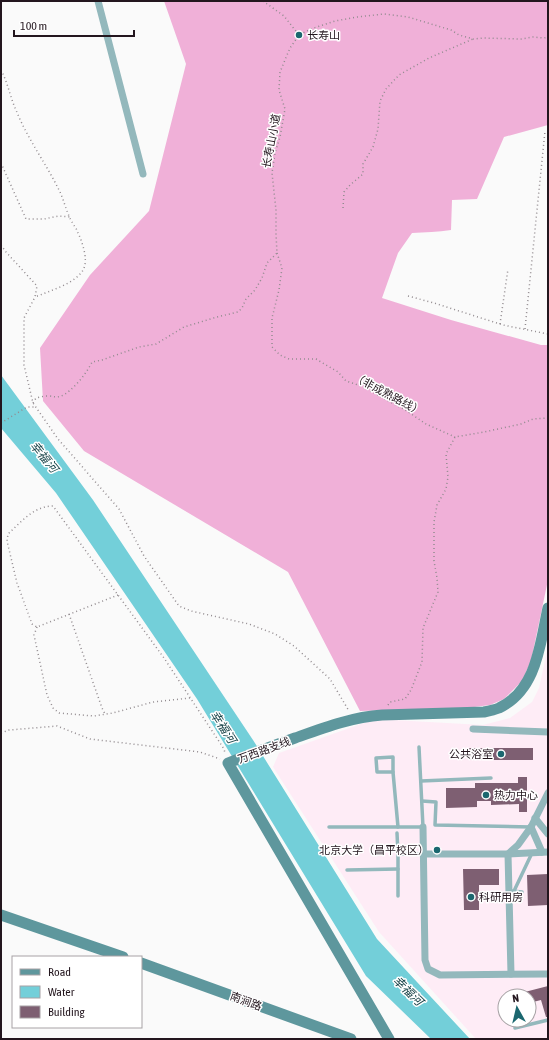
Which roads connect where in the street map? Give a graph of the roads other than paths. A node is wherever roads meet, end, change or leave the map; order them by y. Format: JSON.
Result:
{"nodes":[{"id":1,"x":98,"y":1,"type":"edge"},
{"id":2,"x":143,"y":174,"type":"dead end"},
{"id":3,"x":548,"y":608,"type":"edge"},
{"id":4,"x":473,"y":729,"type":"dead end"},
{"id":5,"x":548,"y":732,"type":"edge"},
{"id":6,"x":419,"y":747,"type":"dead end"},
{"id":7,"x":393,"y":772,"type":"junction"},
{"id":8,"x":491,"y":778,"type":"dead end"},
{"id":9,"x":421,"y":781,"type":"junction"},
{"id":10,"x":547,"y":796,"type":"edge"},
{"id":11,"x":422,"y":801,"type":"junction"},
{"id":12,"x":535,"y":818,"type":"junction"},
{"id":13,"x":329,"y":827,"type":"dead end"},
{"id":14,"x":398,"y":827,"type":"junction"},
{"id":15,"x":423,"y":827,"type":"junction"},
{"id":16,"x":531,"y":827,"type":"junction"},
{"id":17,"x":398,"y":833,"type":"dead end"},
{"id":18,"x":548,"y":834,"type":"edge"},
{"id":19,"x":545,"y":852,"type":"edge"},
{"id":20,"x":532,"y":853,"type":"junction"},
{"id":21,"x":398,"y":854,"type":"junction"},
{"id":22,"x":423,"y":854,"type":"junction"},
{"id":23,"x":508,"y":854,"type":"junction"},
{"id":24,"x":398,"y":869,"type":"junction"},
{"id":25,"x":347,"y":870,"type":"dead end"},
{"id":26,"x":512,"y":891,"type":"junction"},
{"id":27,"x":522,"y":892,"type":"dead end"},
{"id":28,"x":398,"y":896,"type":"dead end"},
{"id":29,"x":1,"y":916,"type":"edge"},
{"id":30,"x":120,"y":956,"type":"edge"},
{"id":31,"x":142,"y":963,"type":"edge"},
{"id":32,"x":511,"y":974,"type":"junction"},
{"id":33,"x":548,"y":974,"type":"edge"},
{"id":34,"x":548,"y":1020,"type":"edge"},
{"id":35,"x":537,"y":1023,"type":"edge"},
{"id":36,"x":351,"y":1039,"type":"edge"},
{"id":37,"x":389,"y":1039,"type":"edge"}],
"edges":[{"from":1,"to":2,"type":"street"},
{"from":3,"to":37,"type":"street","name":"万西路支线"},
{"from":4,"to":5,"type":"street"},
{"from":6,"to":9,"type":"lane"},
{"from":7,"to":7,"type":"lane"},
{"from":7,"to":14,"type":"lane"},
{"from":8,"to":9,"type":"lane"},
{"from":9,"to":11,"type":"lane"},
{"from":10,"to":12,"type":"street"},
{"from":11,"to":15,"type":"lane"},
{"from":11,"to":16,"type":"lane"},
{"from":12,"to":16,"type":"street"},
{"from":12,"to":18,"type":"street"},
{"from":13,"to":14,"type":"lane"},
{"from":14,"to":15,"type":"lane"},
{"from":15,"to":22,"type":"street"},
{"from":16,"to":19,"type":"street"},
{"from":16,"to":23,"type":"street"},
{"from":17,"to":21,"type":"lane"},
{"from":19,"to":20,"type":"street"},
{"from":20,"to":23,"type":"street"},
{"from":20,"to":26,"type":"lane"},
{"from":21,"to":22,"type":"lane"},
{"from":21,"to":24,"type":"lane"},
{"from":22,"to":23,"type":"street"},
{"from":22,"to":32,"type":"street"},
{"from":23,"to":26,"type":"street"},
{"from":24,"to":25,"type":"lane"},
{"from":24,"to":28,"type":"lane"},
{"from":26,"to":27,"type":"lane"},
{"from":26,"to":32,"type":"street"},
{"from":29,"to":30,"type":"street"},
{"from":31,"to":36,"type":"street","name":"南涧路"},
{"from":32,"to":33,"type":"street"},
{"from":34,"to":35,"type":"lane"}]}
